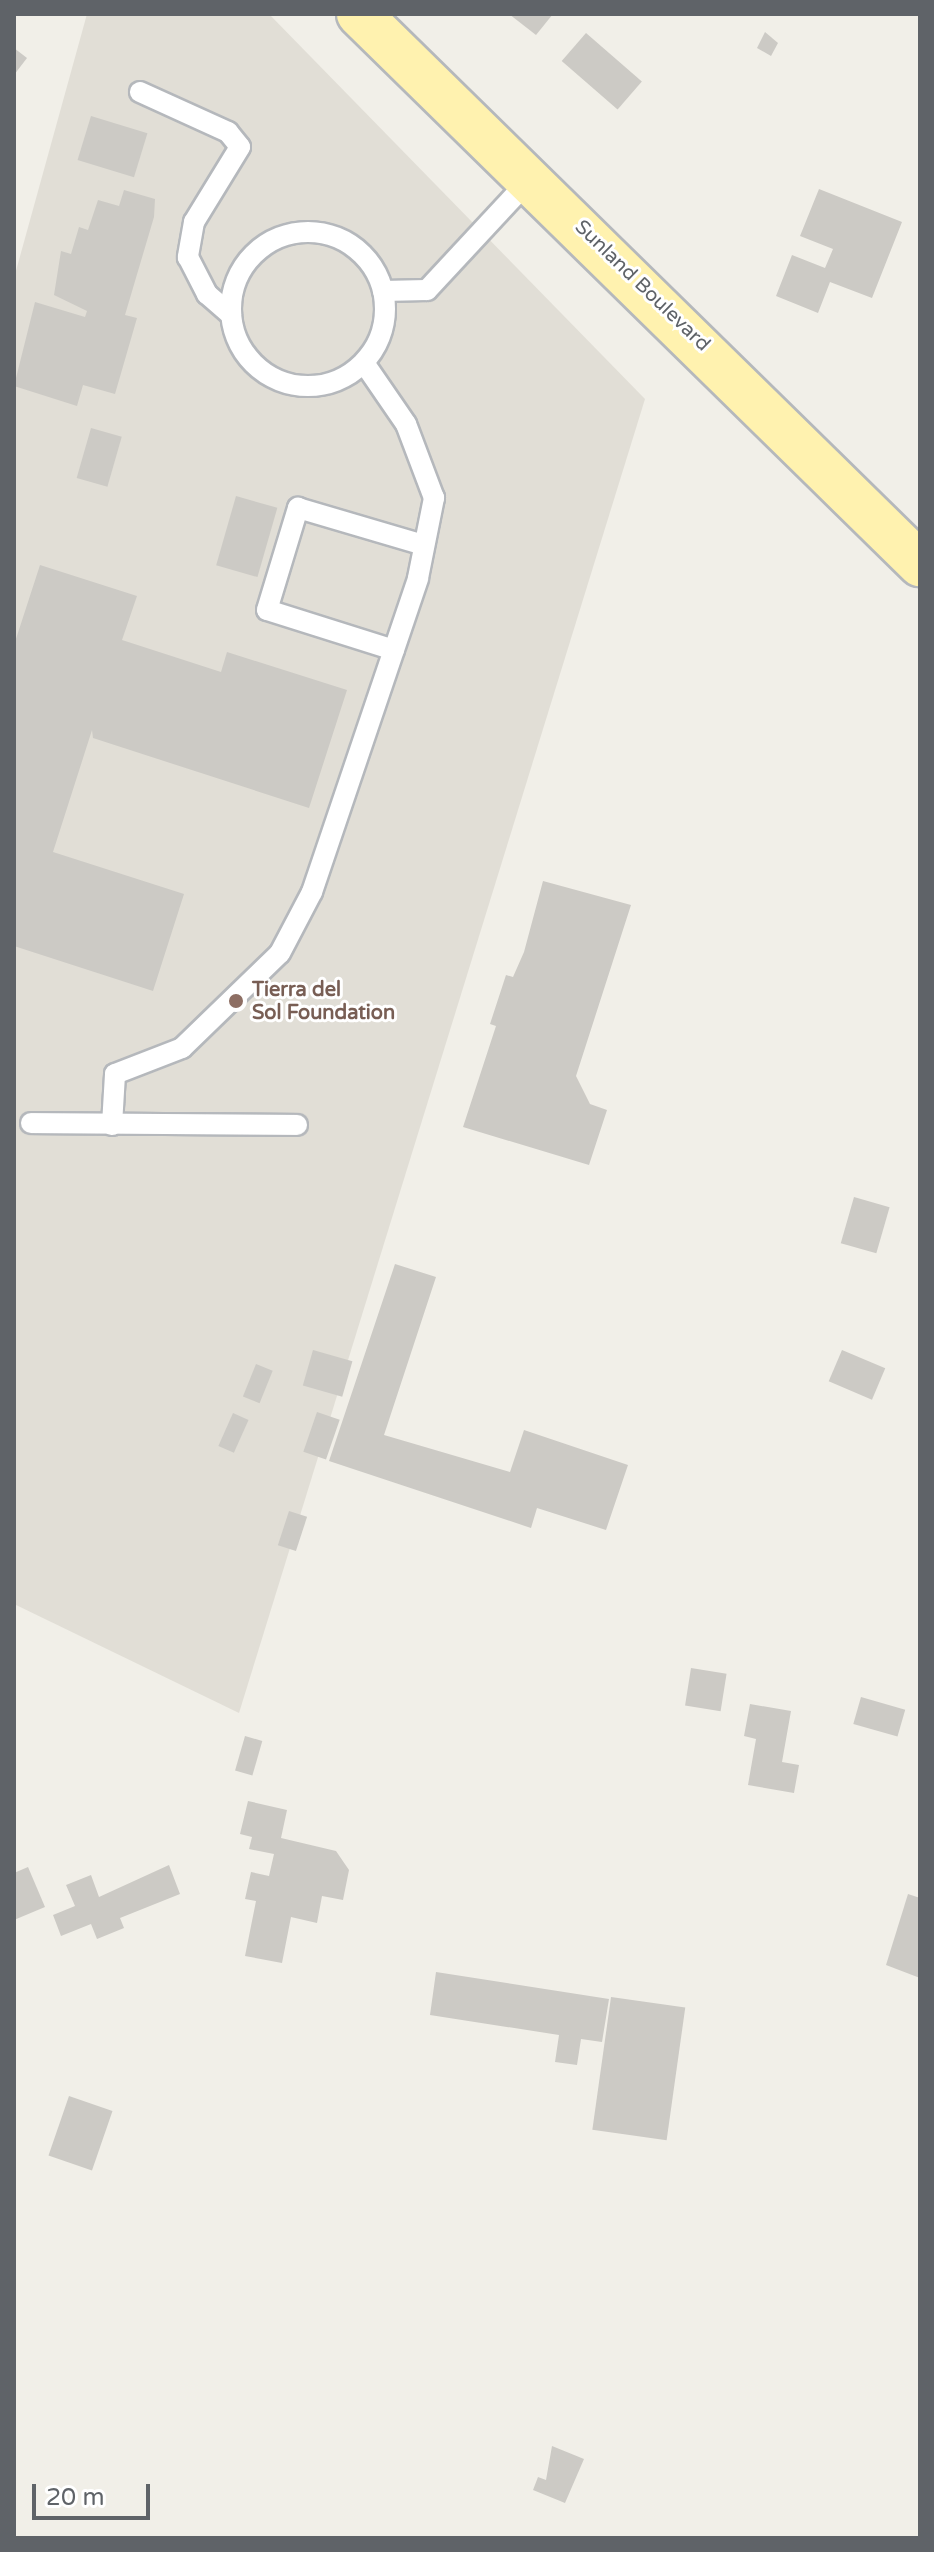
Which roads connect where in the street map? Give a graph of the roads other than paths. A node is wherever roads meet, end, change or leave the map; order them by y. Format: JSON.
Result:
{"nodes":[{"id":1,"x":359,"y":14,"type":"edge"},
{"id":2,"x":140,"y":92,"type":"dead end"},
{"id":3,"x":531,"y":178,"type":"junction"},
{"id":4,"x":383,"y":291,"type":"junction"},
{"id":5,"x":231,"y":315,"type":"junction"},
{"id":6,"x":364,"y":363,"type":"junction"},
{"id":7,"x":424,"y":545,"type":"junction"},
{"id":8,"x":920,"y":564,"type":"edge"},
{"id":9,"x":394,"y":650,"type":"junction"},
{"id":10,"x":31,"y":1123,"type":"dead end"},
{"id":11,"x":112,"y":1125,"type":"junction"},
{"id":12,"x":297,"y":1125,"type":"dead end"}],
"edges":[{"from":1,"to":3,"type":"main road","name":"Sunland Boulevard"},
{"from":2,"to":5,"type":"lane"},
{"from":3,"to":4,"type":"lane"},
{"from":3,"to":8,"type":"main road","name":"Sunland Boulevard"},
{"from":4,"to":5,"type":"lane"},
{"from":4,"to":6,"type":"lane"},
{"from":5,"to":6,"type":"lane"},
{"from":6,"to":7,"type":"lane"},
{"from":7,"to":9,"type":"lane"},
{"from":7,"to":9,"type":"lane"},
{"from":9,"to":11,"type":"lane"},
{"from":10,"to":11,"type":"lane"},
{"from":11,"to":12,"type":"lane"}]}
